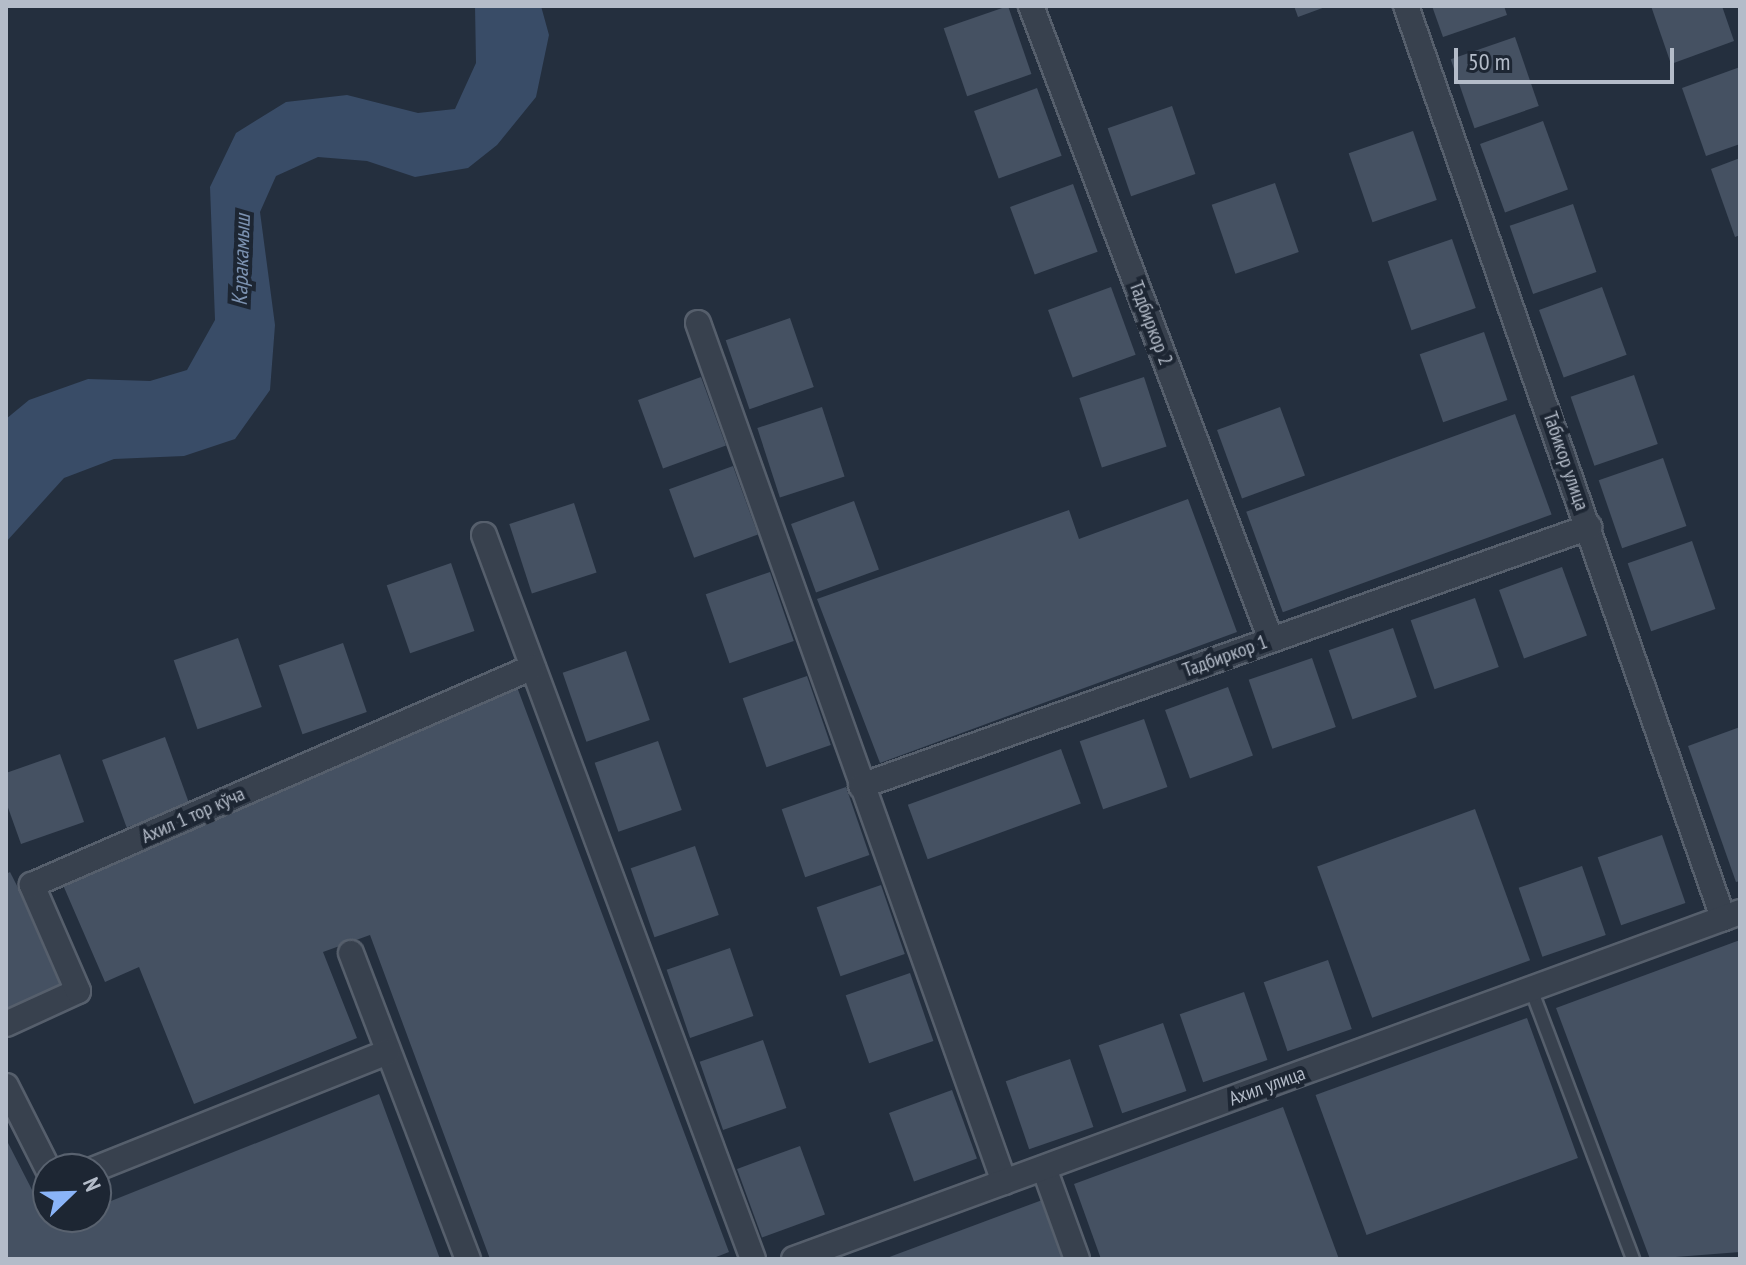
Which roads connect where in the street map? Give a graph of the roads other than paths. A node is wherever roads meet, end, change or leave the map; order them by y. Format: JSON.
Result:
{"nodes":[{"id":1,"x":1031,"y":6,"type":"edge"},
{"id":2,"x":1406,"y":6,"type":"edge"},
{"id":3,"x":698,"y":323,"type":"dead end"},
{"id":4,"x":1589,"y":527,"type":"junction"},
{"id":5,"x":484,"y":535,"type":"dead end"},
{"id":6,"x":1271,"y":640,"type":"junction"},
{"id":7,"x":533,"y":667,"type":"junction"},
{"id":8,"x":861,"y":786,"type":"junction"},
{"id":9,"x":1732,"y":915,"type":"edge"},
{"id":10,"x":351,"y":953,"type":"dead end"},
{"id":11,"x":1531,"y":989,"type":"junction"},
{"id":12,"x":6,"y":1024,"type":"edge"},
{"id":13,"x":388,"y":1052,"type":"junction"},
{"id":14,"x":6,"y":1086,"type":"edge"},
{"id":15,"x":40,"y":1153,"type":"edge"},
{"id":16,"x":112,"y":1162,"type":"edge"},
{"id":17,"x":1044,"y":1168,"type":"junction"},
{"id":18,"x":1004,"y":1182,"type":"junction"},
{"id":19,"x":819,"y":1255,"type":"edge"},
{"id":20,"x":468,"y":1259,"type":"edge"},
{"id":21,"x":753,"y":1259,"type":"edge"},
{"id":22,"x":794,"y":1259,"type":"edge"},
{"id":23,"x":1077,"y":1259,"type":"edge"},
{"id":24,"x":1633,"y":1259,"type":"edge"}],
"edges":[{"from":1,"to":6,"type":"street","name":"Тадбиркор 2"},
{"from":2,"to":4,"type":"street","name":"Табикор улица"},
{"from":3,"to":8,"type":"street"},
{"from":4,"to":6,"type":"street","name":"Тадбиркор 1"},
{"from":4,"to":9,"type":"street","name":"Табикор улица"},
{"from":5,"to":7,"type":"street"},
{"from":6,"to":8,"type":"street","name":"Тадбиркор 1"},
{"from":7,"to":12,"type":"street","name":"Ахил 1 тор кўча"},
{"from":7,"to":21,"type":"street"},
{"from":8,"to":18,"type":"street"},
{"from":9,"to":11,"type":"street","name":"Ахил улица"},
{"from":10,"to":13,"type":"street"},
{"from":11,"to":17,"type":"street","name":"Ахил улица"},
{"from":11,"to":24,"type":"lane"},
{"from":13,"to":16,"type":"street"},
{"from":13,"to":20,"type":"street"},
{"from":14,"to":15,"type":"street"},
{"from":17,"to":18,"type":"street","name":"Ахил улица"},
{"from":17,"to":23,"type":"street"},
{"from":18,"to":19,"type":"street","name":"Ахил улица"},
{"from":19,"to":22,"type":"street","name":"Ахил улица"}]}
